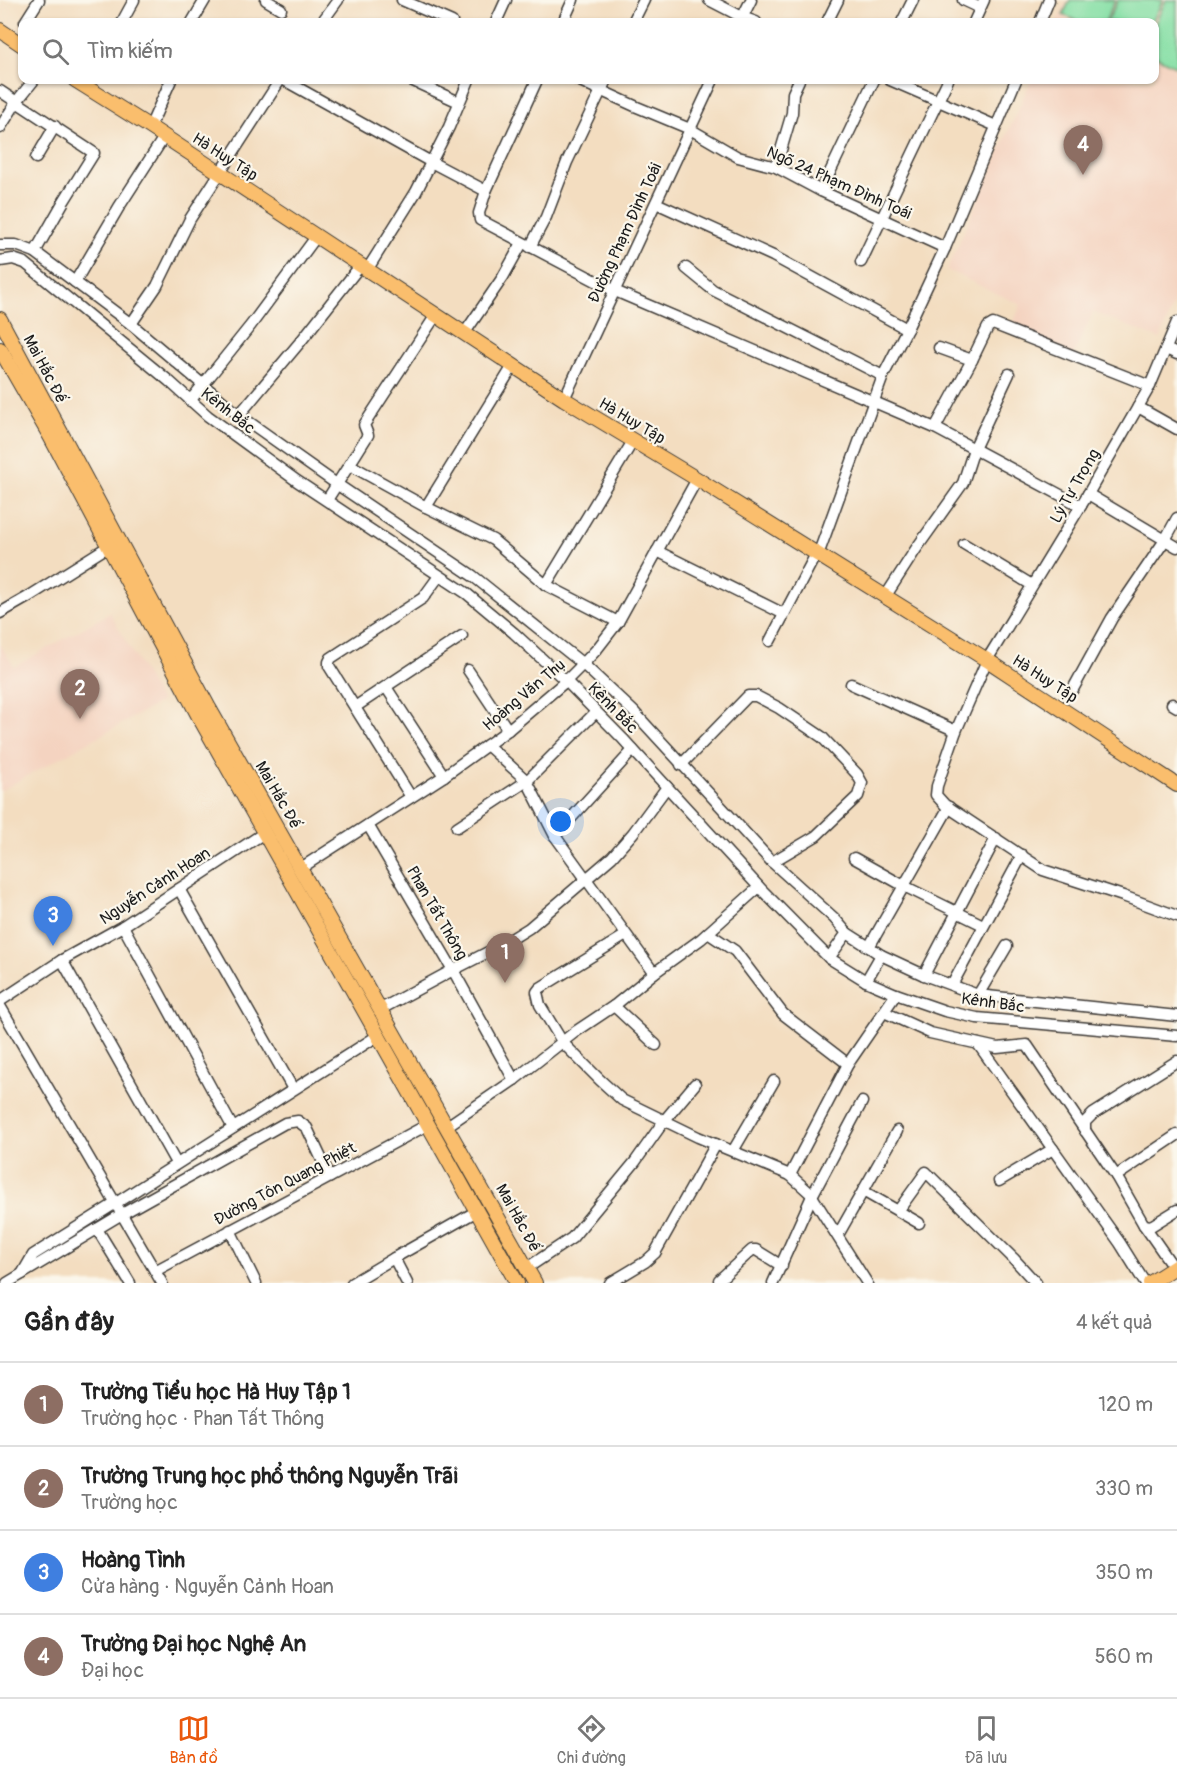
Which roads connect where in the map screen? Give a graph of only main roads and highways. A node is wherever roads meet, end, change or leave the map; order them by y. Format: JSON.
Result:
{"nodes":[{"id":1,"x":0,"y":30,"type":"edge"},
{"id":2,"x":18,"y":41,"type":"edge"},
{"id":3,"x":91,"y":84,"type":"edge"},
{"id":4,"x":0,"y":319,"type":"edge"},
{"id":5,"x":0,"y":349,"type":"edge"},
{"id":6,"x":62,"y":446,"type":"junction"},
{"id":7,"x":204,"y":711,"type":"junction"},
{"id":8,"x":1177,"y":785,"type":"edge"},
{"id":9,"x":346,"y":962,"type":"junction"},
{"id":10,"x":1176,"y":1267,"type":"edge"},
{"id":11,"x":518,"y":1283,"type":"edge"},
{"id":12,"x":535,"y":1283,"type":"edge"},
{"id":13,"x":1150,"y":1283,"type":"edge"}],
"edges":[{"from":1,"to":2,"type":"main road"},
{"from":3,"to":8,"type":"main road","name":"Hà Huy Tập"},
{"from":4,"to":6,"type":"main road","name":"Mai Hắc Đế"},
{"from":5,"to":6,"type":"main road","name":"Mai Hắc Đế"},
{"from":6,"to":7,"type":"main road","name":"Mai Hắc Đế"},
{"from":6,"to":7,"type":"main road","name":"Mai Hắc Đế"},
{"from":7,"to":9,"type":"main road","name":"Mai Hắc Đế"},
{"from":7,"to":9,"type":"main road","name":"Mai Hắc Đế"},
{"from":9,"to":11,"type":"main road","name":"Mai Hắc Đế"},
{"from":9,"to":12,"type":"main road","name":"Mai Hắc Đế"},
{"from":10,"to":13,"type":"main road"}]}
